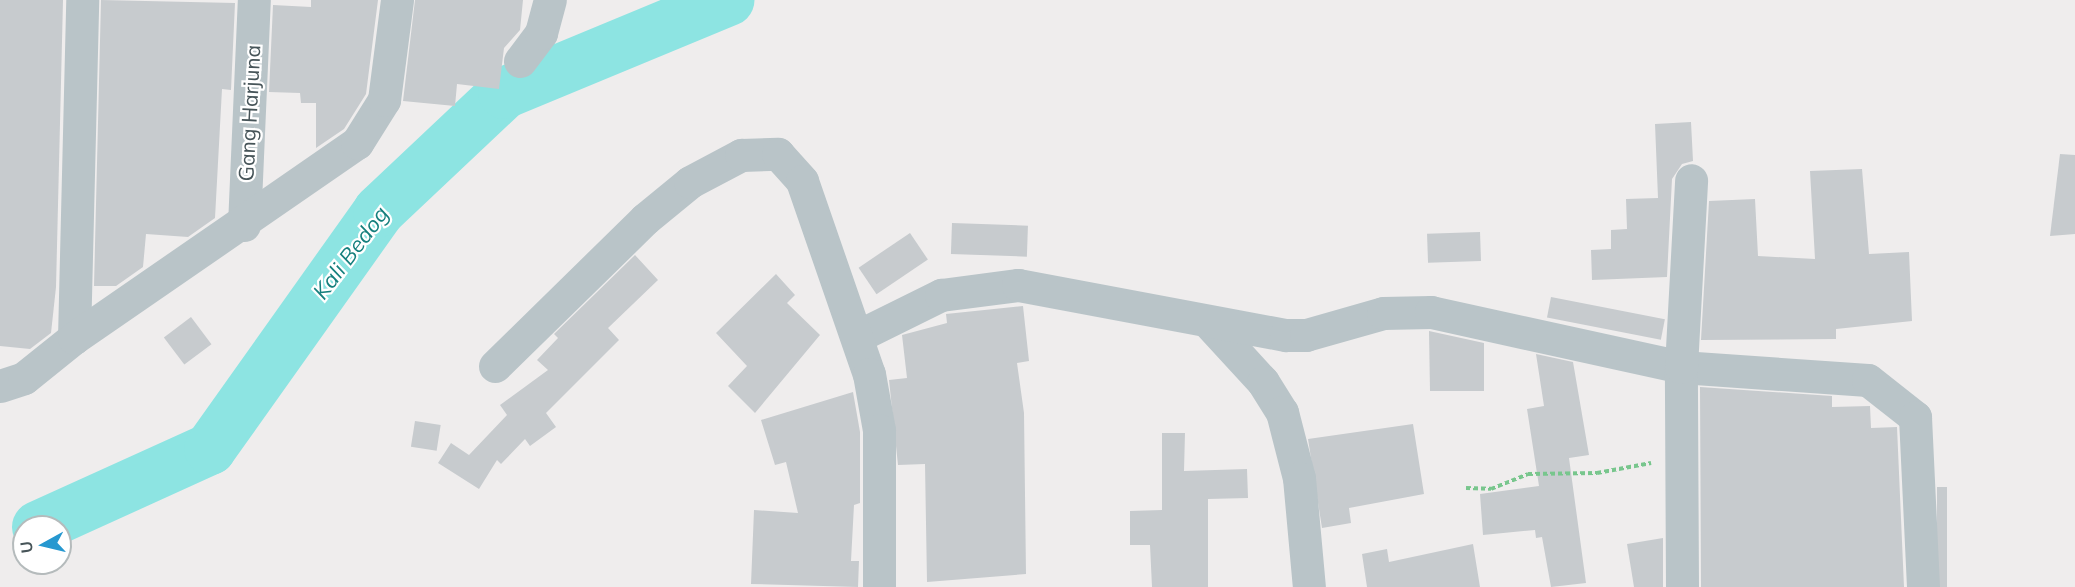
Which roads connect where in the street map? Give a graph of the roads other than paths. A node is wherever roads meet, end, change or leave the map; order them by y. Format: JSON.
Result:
{"nodes":[{"id":1,"x":82,"y":0,"type":"edge"},
{"id":2,"x":254,"y":0,"type":"edge"},
{"id":3,"x":397,"y":0,"type":"edge"},
{"id":4,"x":550,"y":0,"type":"edge"},
{"id":5,"x":520,"y":61,"type":"dead end"},
{"id":6,"x":1691,"y":180,"type":"dead end"},
{"id":7,"x":244,"y":225,"type":"junction"},
{"id":8,"x":1208,"y":322,"type":"junction"},
{"id":9,"x":858,"y":336,"type":"junction"},
{"id":10,"x":74,"y":338,"type":"junction"},
{"id":11,"x":495,"y":366,"type":"dead end"},
{"id":12,"x":1681,"y":367,"type":"junction"},
{"id":13,"x":0,"y":386,"type":"edge"},
{"id":14,"x":879,"y":587,"type":"edge"},
{"id":15,"x":1309,"y":587,"type":"edge"},
{"id":16,"x":1682,"y":587,"type":"edge"},
{"id":17,"x":1923,"y":587,"type":"edge"}],
"edges":[{"from":1,"to":10,"type":"street"},
{"from":2,"to":7,"type":"street","name":"Gang Harjuna"},
{"from":3,"to":7,"type":"street"},
{"from":4,"to":5,"type":"street"},
{"from":6,"to":12,"type":"street"},
{"from":7,"to":10,"type":"street"},
{"from":8,"to":9,"type":"street"},
{"from":8,"to":12,"type":"street"},
{"from":8,"to":15,"type":"street"},
{"from":9,"to":11,"type":"street"},
{"from":9,"to":14,"type":"street"},
{"from":10,"to":13,"type":"street"},
{"from":12,"to":16,"type":"street"},
{"from":12,"to":17,"type":"street"}]}
